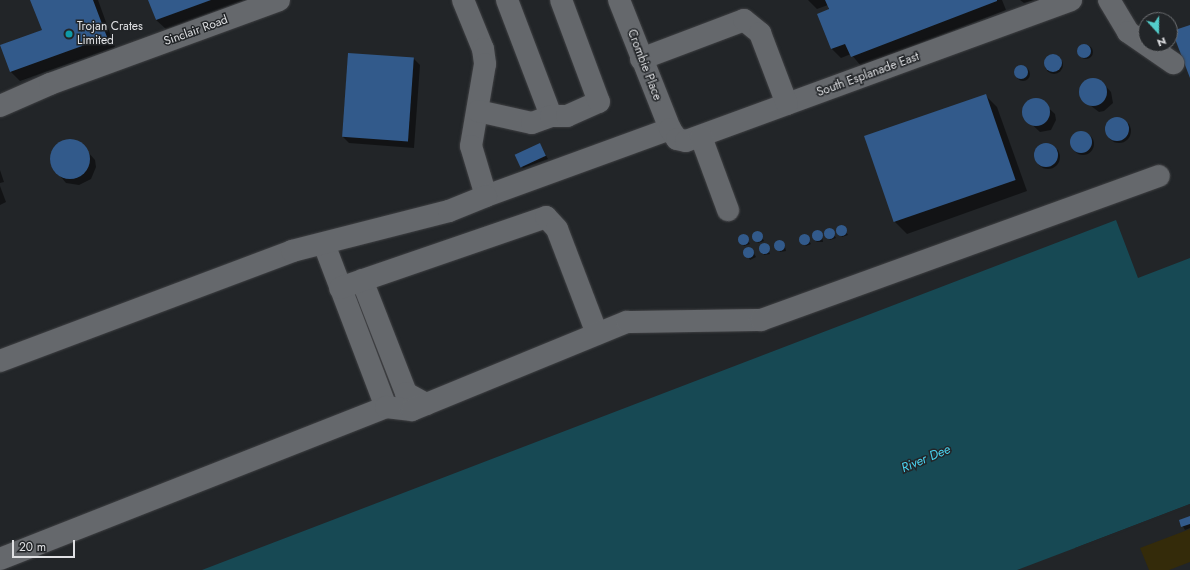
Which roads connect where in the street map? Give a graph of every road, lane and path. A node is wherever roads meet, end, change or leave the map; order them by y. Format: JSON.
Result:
{"nodes":[{"id":1,"x":280,"y":0,"type":"edge"},
{"id":2,"x":463,"y":0,"type":"edge"},
{"id":3,"x":507,"y":0,"type":"edge"},
{"id":4,"x":561,"y":0,"type":"edge"},
{"id":5,"x":619,"y":0,"type":"edge"},
{"id":6,"x":1071,"y":0,"type":"edge"},
{"id":7,"x":1109,"y":0,"type":"edge"},
{"id":8,"x":641,"y":59,"type":"junction"},
{"id":9,"x":1173,"y":63,"type":"dead end"},
{"id":10,"x":787,"y":104,"type":"junction"},
{"id":11,"x":0,"y":106,"type":"edge"},
{"id":12,"x":478,"y":111,"type":"junction"},
{"id":13,"x":551,"y":116,"type":"junction"},
{"id":14,"x":670,"y":129,"type":"junction"},
{"id":15,"x":701,"y":137,"type":"junction"},
{"id":16,"x":1159,"y":176,"type":"dead end"},
{"id":17,"x":486,"y":196,"type":"junction"},
{"id":18,"x":728,"y":210,"type":"dead end"},
{"id":19,"x":324,"y":244,"type":"junction"},
{"id":20,"x":362,"y":280,"type":"junction"},
{"id":21,"x":340,"y":288,"type":"junction"},
{"id":22,"x":597,"y":334,"type":"junction"},
{"id":23,"x":0,"y":361,"type":"edge"},
{"id":24,"x":426,"y":404,"type":"junction"},
{"id":25,"x":386,"y":407,"type":"junction"},
{"id":26,"x":0,"y":559,"type":"edge"}],
"edges":[{"from":1,"to":11,"type":"street","name":"Sinclair Road"},
{"from":2,"to":12,"type":"street"},
{"from":3,"to":13,"type":"street"},
{"from":4,"to":13,"type":"street"},
{"from":5,"to":8,"type":"street","name":"Crombie Place"},
{"from":6,"to":10,"type":"street","name":"South Esplanade East"},
{"from":7,"to":9,"type":"street"},
{"from":8,"to":10,"type":"street"},
{"from":8,"to":14,"type":"street","name":"Crombie Place"},
{"from":10,"to":15,"type":"street","name":"South Esplanade East"},
{"from":12,"to":13,"type":"street"},
{"from":12,"to":17,"type":"street"},
{"from":14,"to":15,"type":"street","name":"South Esplanade East"},
{"from":14,"to":17,"type":"street"},
{"from":15,"to":18,"type":"street"},
{"from":16,"to":22,"type":"street"},
{"from":17,"to":19,"type":"street"},
{"from":19,"to":21,"type":"street"},
{"from":19,"to":23,"type":"street"},
{"from":20,"to":21,"type":"street"},
{"from":20,"to":22,"type":"street"},
{"from":20,"to":24,"type":"street"},
{"from":21,"to":25,"type":"street"},
{"from":22,"to":24,"type":"street"},
{"from":24,"to":25,"type":"street"},
{"from":25,"to":26,"type":"street"}]}
